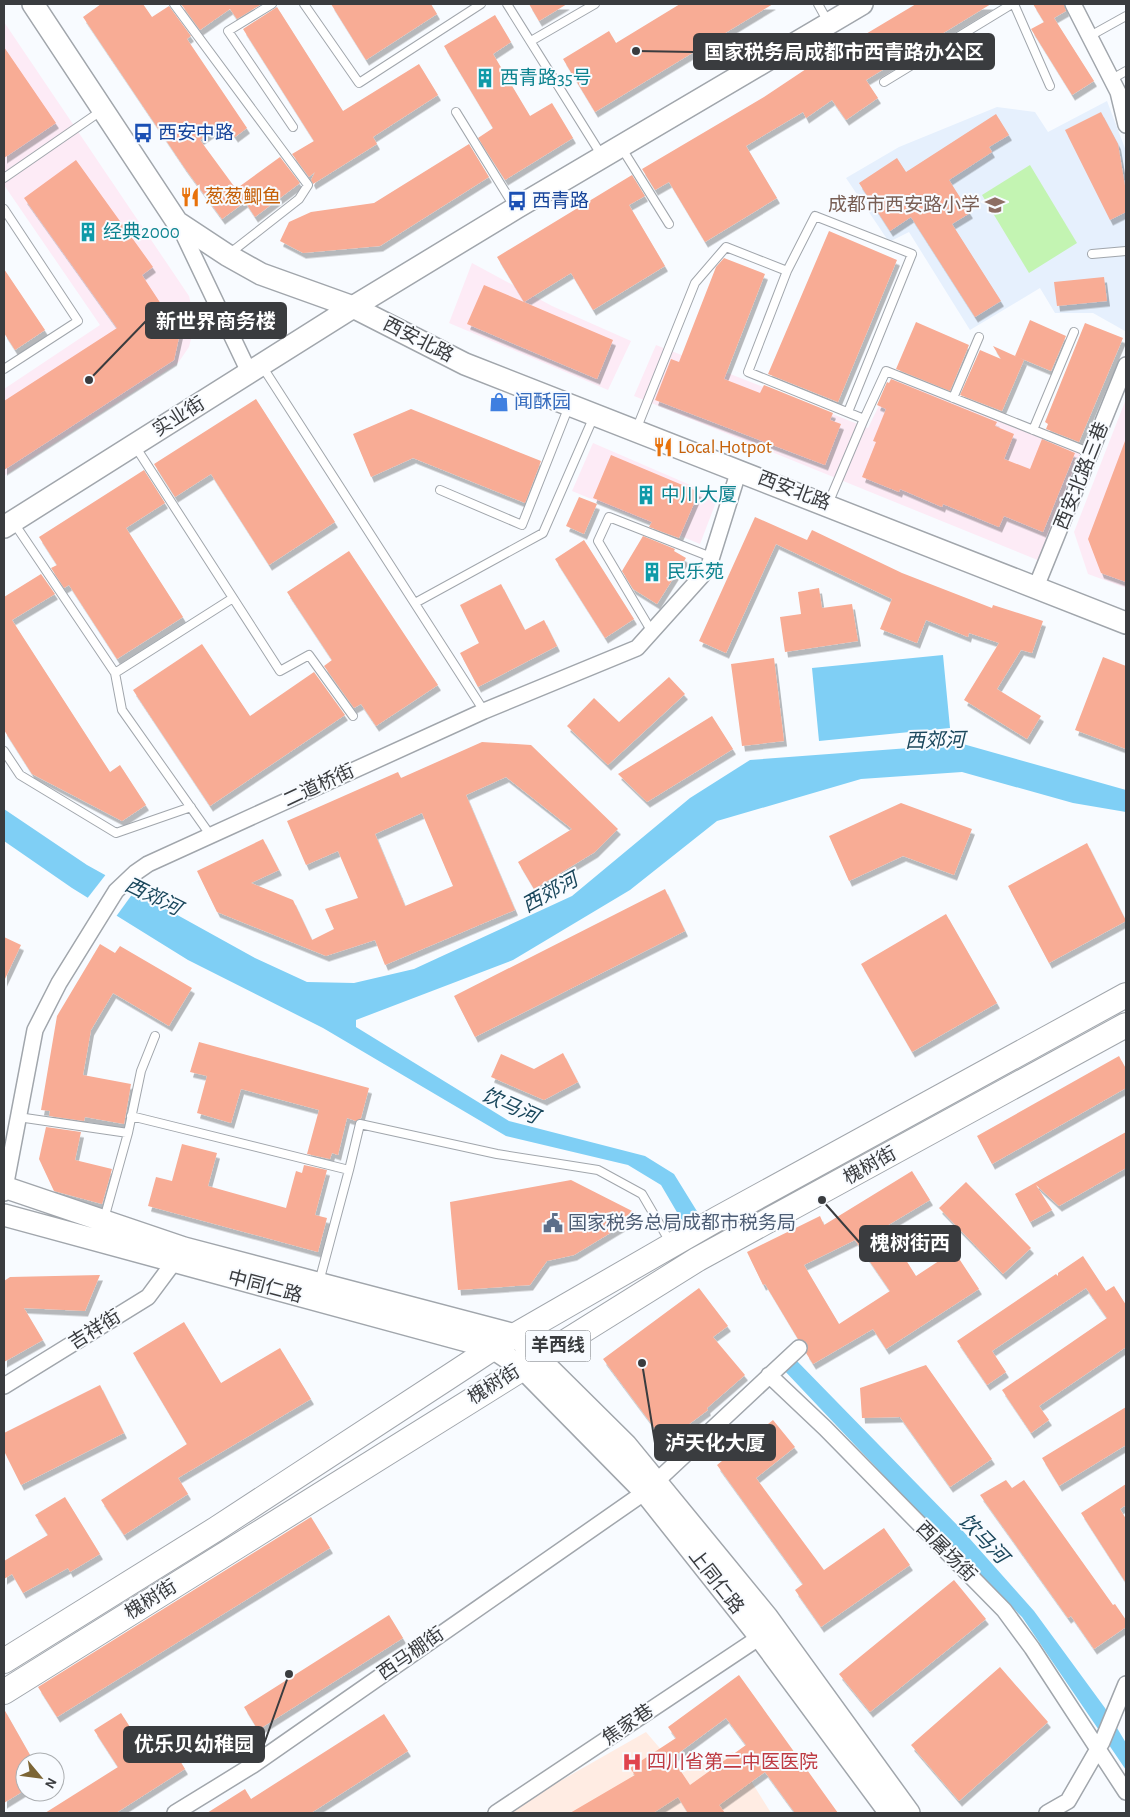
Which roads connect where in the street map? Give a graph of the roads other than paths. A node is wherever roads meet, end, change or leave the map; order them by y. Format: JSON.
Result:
{"nodes":[{"id":1,"x":174,"y":4,"type":"edge"},
{"id":2,"x":272,"y":4,"type":"edge"},
{"id":3,"x":306,"y":4,"type":"edge"},
{"id":4,"x":481,"y":4,"type":"edge"},
{"id":5,"x":507,"y":4,"type":"edge"},
{"id":6,"x":594,"y":4,"type":"edge"},
{"id":7,"x":818,"y":4,"type":"edge"},
{"id":8,"x":862,"y":4,"type":"edge"},
{"id":9,"x":1013,"y":4,"type":"edge"},
{"id":10,"x":1073,"y":4,"type":"edge"},
{"id":11,"x":39,"y":6,"type":"edge"},
{"id":12,"x":1126,"y":16,"type":"edge"},
{"id":13,"x":829,"y":23,"type":"junction"},
{"id":14,"x":1090,"y":36,"type":"junction"},
{"id":15,"x":531,"y":41,"type":"junction"},
{"id":16,"x":1126,"y":71,"type":"edge"},
{"id":17,"x":1112,"y":79,"type":"junction"},
{"id":18,"x":884,"y":82,"type":"dead end"},
{"id":19,"x":1050,"y":86,"type":"dead end"},
{"id":20,"x":102,"y":110,"type":"junction"},
{"id":21,"x":456,"y":112,"type":"dead end"},
{"id":22,"x":1126,"y":124,"type":"edge"},
{"id":23,"x":293,"y":127,"type":"dead end"},
{"id":24,"x":612,"y":152,"type":"junction"},
{"id":25,"x":4,"y":178,"type":"edge"},
{"id":26,"x":516,"y":208,"type":"junction"},
{"id":27,"x":4,"y":210,"type":"edge"},
{"id":28,"x":177,"y":222,"type":"junction"},
{"id":29,"x":669,"y":224,"type":"dead end"},
{"id":30,"x":1126,"y":251,"type":"edge"},
{"id":31,"x":1092,"y":254,"type":"dead end"},
{"id":32,"x":227,"y":255,"type":"junction"},
{"id":33,"x":787,"y":271,"type":"junction"},
{"id":34,"x":353,"y":307,"type":"junction"},
{"id":35,"x":1074,"y":332,"type":"dead end"},
{"id":36,"x":979,"y":336,"type":"dead end"},
{"id":37,"x":1126,"y":365,"type":"edge"},
{"id":38,"x":255,"y":368,"type":"junction"},
{"id":39,"x":4,"y":369,"type":"edge"},
{"id":40,"x":953,"y":398,"type":"junction"},
{"id":41,"x":570,"y":404,"type":"junction"},
{"id":42,"x":848,"y":412,"type":"junction"},
{"id":43,"x":594,"y":414,"type":"junction"},
{"id":44,"x":864,"y":419,"type":"junction"},
{"id":45,"x":636,"y":430,"type":"junction"},
{"id":46,"x":1033,"y":430,"type":"junction"},
{"id":47,"x":134,"y":445,"type":"junction"},
{"id":48,"x":1091,"y":453,"type":"junction"},
{"id":49,"x":739,"y":470,"type":"junction"},
{"id":50,"x":440,"y":490,"type":"dead end"},
{"id":51,"x":828,"y":505,"type":"junction"},
{"id":52,"x":8,"y":524,"type":"edge"},
{"id":53,"x":711,"y":557,"type":"junction"},
{"id":54,"x":1036,"y":587,"type":"junction"},
{"id":55,"x":233,"y":598,"type":"junction"},
{"id":56,"x":415,"y":603,"type":"junction"},
{"id":57,"x":1126,"y":623,"type":"edge"},
{"id":58,"x":652,"y":632,"type":"junction"},
{"id":59,"x":115,"y":673,"type":"junction"},
{"id":60,"x":484,"y":711,"type":"junction"},
{"id":61,"x":353,"y":716,"type":"dead end"},
{"id":62,"x":4,"y":751,"type":"edge"},
{"id":63,"x":191,"y":807,"type":"junction"},
{"id":64,"x":211,"y":836,"type":"junction"},
{"id":65,"x":1120,"y":999,"type":"edge"},
{"id":66,"x":1126,"y":1025,"type":"edge"},
{"id":67,"x":155,"y":1036,"type":"dead end"},
{"id":68,"x":132,"y":1116,"type":"junction"},
{"id":69,"x":18,"y":1117,"type":"junction"},
{"id":70,"x":128,"y":1133,"type":"junction"},
{"id":71,"x":349,"y":1170,"type":"junction"},
{"id":72,"x":4,"y":1189,"type":"edge"},
{"id":73,"x":4,"y":1215,"type":"edge"},
{"id":74,"x":104,"y":1221,"type":"junction"},
{"id":75,"x":672,"y":1245,"type":"junction"},
{"id":76,"x":174,"y":1262,"type":"junction"},
{"id":77,"x":319,"y":1284,"type":"junction"},
{"id":78,"x":515,"y":1336,"type":"junction"},
{"id":79,"x":493,"y":1348,"type":"junction"},
{"id":80,"x":799,"y":1348,"type":"dead end"},
{"id":81,"x":531,"y":1363,"type":"junction"},
{"id":82,"x":769,"y":1375,"type":"junction"},
{"id":83,"x":4,"y":1386,"type":"edge"},
{"id":84,"x":651,"y":1487,"type":"junction"},
{"id":85,"x":760,"y":1637,"type":"junction"},
{"id":86,"x":4,"y":1660,"type":"edge"},
{"id":87,"x":1126,"y":1684,"type":"edge"},
{"id":88,"x":4,"y":1692,"type":"edge"},
{"id":89,"x":1100,"y":1746,"type":"junction"},
{"id":90,"x":1126,"y":1792,"type":"edge"},
{"id":91,"x":175,"y":1813,"type":"edge"},
{"id":92,"x":496,"y":1813,"type":"edge"},
{"id":93,"x":890,"y":1813,"type":"edge"},
{"id":94,"x":909,"y":1813,"type":"edge"},
{"id":95,"x":1048,"y":1813,"type":"edge"}],
"edges":[{"from":1,"to":32,"type":"lane"},
{"from":2,"to":23,"type":"lane"},
{"from":3,"to":4,"type":"lane"},
{"from":5,"to":15,"type":"lane"},
{"from":6,"to":15,"type":"lane"},
{"from":7,"to":13,"type":"lane"},
{"from":8,"to":13,"type":"street"},
{"from":9,"to":18,"type":"lane"},
{"from":9,"to":19,"type":"lane"},
{"from":10,"to":14,"type":"street"},
{"from":11,"to":20,"type":"street"},
{"from":12,"to":14,"type":"lane"},
{"from":13,"to":24,"type":"street"},
{"from":14,"to":17,"type":"street"},
{"from":15,"to":24,"type":"lane"},
{"from":16,"to":17,"type":"lane"},
{"from":17,"to":22,"type":"street"},
{"from":20,"to":25,"type":"lane"},
{"from":20,"to":28,"type":"street"},
{"from":21,"to":26,"type":"lane"},
{"from":24,"to":26,"type":"street"},
{"from":24,"to":29,"type":"lane"},
{"from":26,"to":34,"type":"street"},
{"from":27,"to":39,"type":"lane"},
{"from":28,"to":32,"type":"street"},
{"from":28,"to":38,"type":"street"},
{"from":30,"to":31,"type":"lane"},
{"from":32,"to":34,"type":"street"},
{"from":33,"to":42,"type":"lane"},
{"from":33,"to":42,"type":"lane"},
{"from":33,"to":45,"type":"lane"},
{"from":34,"to":38,"type":"street","name":"实业街"},
{"from":34,"to":41,"type":"street","name":"西安北路"},
{"from":35,"to":46,"type":"lane"},
{"from":36,"to":40,"type":"lane"},
{"from":37,"to":48,"type":"street","name":"西安北路三巷"},
{"from":38,"to":47,"type":"street","name":"实业街"},
{"from":38,"to":56,"type":"lane"},
{"from":40,"to":44,"type":"lane"},
{"from":40,"to":46,"type":"lane"},
{"from":41,"to":43,"type":"street","name":"西安北路"},
{"from":41,"to":50,"type":"lane"},
{"from":42,"to":44,"type":"lane"},
{"from":43,"to":45,"type":"street","name":"西安北路"},
{"from":43,"to":56,"type":"lane"},
{"from":44,"to":51,"type":"lane"},
{"from":45,"to":49,"type":"street","name":"西安北路"},
{"from":46,"to":48,"type":"lane"},
{"from":47,"to":52,"type":"street","name":"实业街"},
{"from":47,"to":55,"type":"lane"},
{"from":48,"to":54,"type":"street","name":"西安北路三巷"},
{"from":49,"to":51,"type":"street","name":"西安北路"},
{"from":49,"to":53,"type":"street","name":"二道桥街"},
{"from":51,"to":54,"type":"street","name":"西安北路"},
{"from":52,"to":59,"type":"lane"},
{"from":53,"to":58,"type":"street","name":"二道桥街"},
{"from":53,"to":58,"type":"lane"},
{"from":54,"to":57,"type":"street","name":"西安北路"},
{"from":55,"to":59,"type":"lane"},
{"from":55,"to":61,"type":"lane"},
{"from":56,"to":60,"type":"lane"},
{"from":58,"to":60,"type":"street","name":"二道桥街"},
{"from":59,"to":63,"type":"lane"},
{"from":60,"to":64,"type":"street","name":"二道桥街"},
{"from":62,"to":63,"type":"lane"},
{"from":63,"to":64,"type":"lane"},
{"from":64,"to":69,"type":"street","name":"二道桥街"},
{"from":65,"to":66,"type":"street"},
{"from":65,"to":75,"type":"main road","name":"槐树街","number":"羊西线"},
{"from":66,"to":81,"type":"main road","name":"槐树街","number":"羊西线"},
{"from":67,"to":68,"type":"lane"},
{"from":68,"to":70,"type":"lane"},
{"from":68,"to":71,"type":"lane"},
{"from":69,"to":70,"type":"lane"},
{"from":69,"to":72,"type":"street","name":"二道桥街"},
{"from":70,"to":74,"type":"lane"},
{"from":71,"to":75,"type":"lane"},
{"from":71,"to":77,"type":"lane"},
{"from":72,"to":74,"type":"street"},
{"from":73,"to":76,"type":"street","name":"中同仁路"},
{"from":74,"to":77,"type":"street"},
{"from":75,"to":78,"type":"main road","name":"槐树街","number":"羊西线"},
{"from":76,"to":79,"type":"street","name":"中同仁路"},
{"from":76,"to":83,"type":"street","name":"吉祥街"},
{"from":77,"to":78,"type":"street"},
{"from":78,"to":79,"type":"main road","name":"槐树街","number":"羊西线"},
{"from":78,"to":81,"type":"street"},
{"from":79,"to":81,"type":"street","name":"中同仁路"},
{"from":79,"to":86,"type":"main road","name":"槐树街","number":"羊西线"},
{"from":80,"to":82,"type":"street"},
{"from":81,"to":84,"type":"street","name":"上同仁路"},
{"from":81,"to":88,"type":"main road","name":"槐树街","number":"羊西线"},
{"from":82,"to":84,"type":"street"},
{"from":82,"to":89,"type":"street","name":"西屠场街"},
{"from":84,"to":85,"type":"street","name":"上同仁路"},
{"from":84,"to":91,"type":"street","name":"西马棚街"},
{"from":84,"to":94,"type":"street"},
{"from":85,"to":92,"type":"street","name":"焦家巷"},
{"from":85,"to":93,"type":"street","name":"上同仁路"},
{"from":87,"to":89,"type":"street"},
{"from":89,"to":90,"type":"street","name":"西屠场街"},
{"from":89,"to":95,"type":"street"}]}
